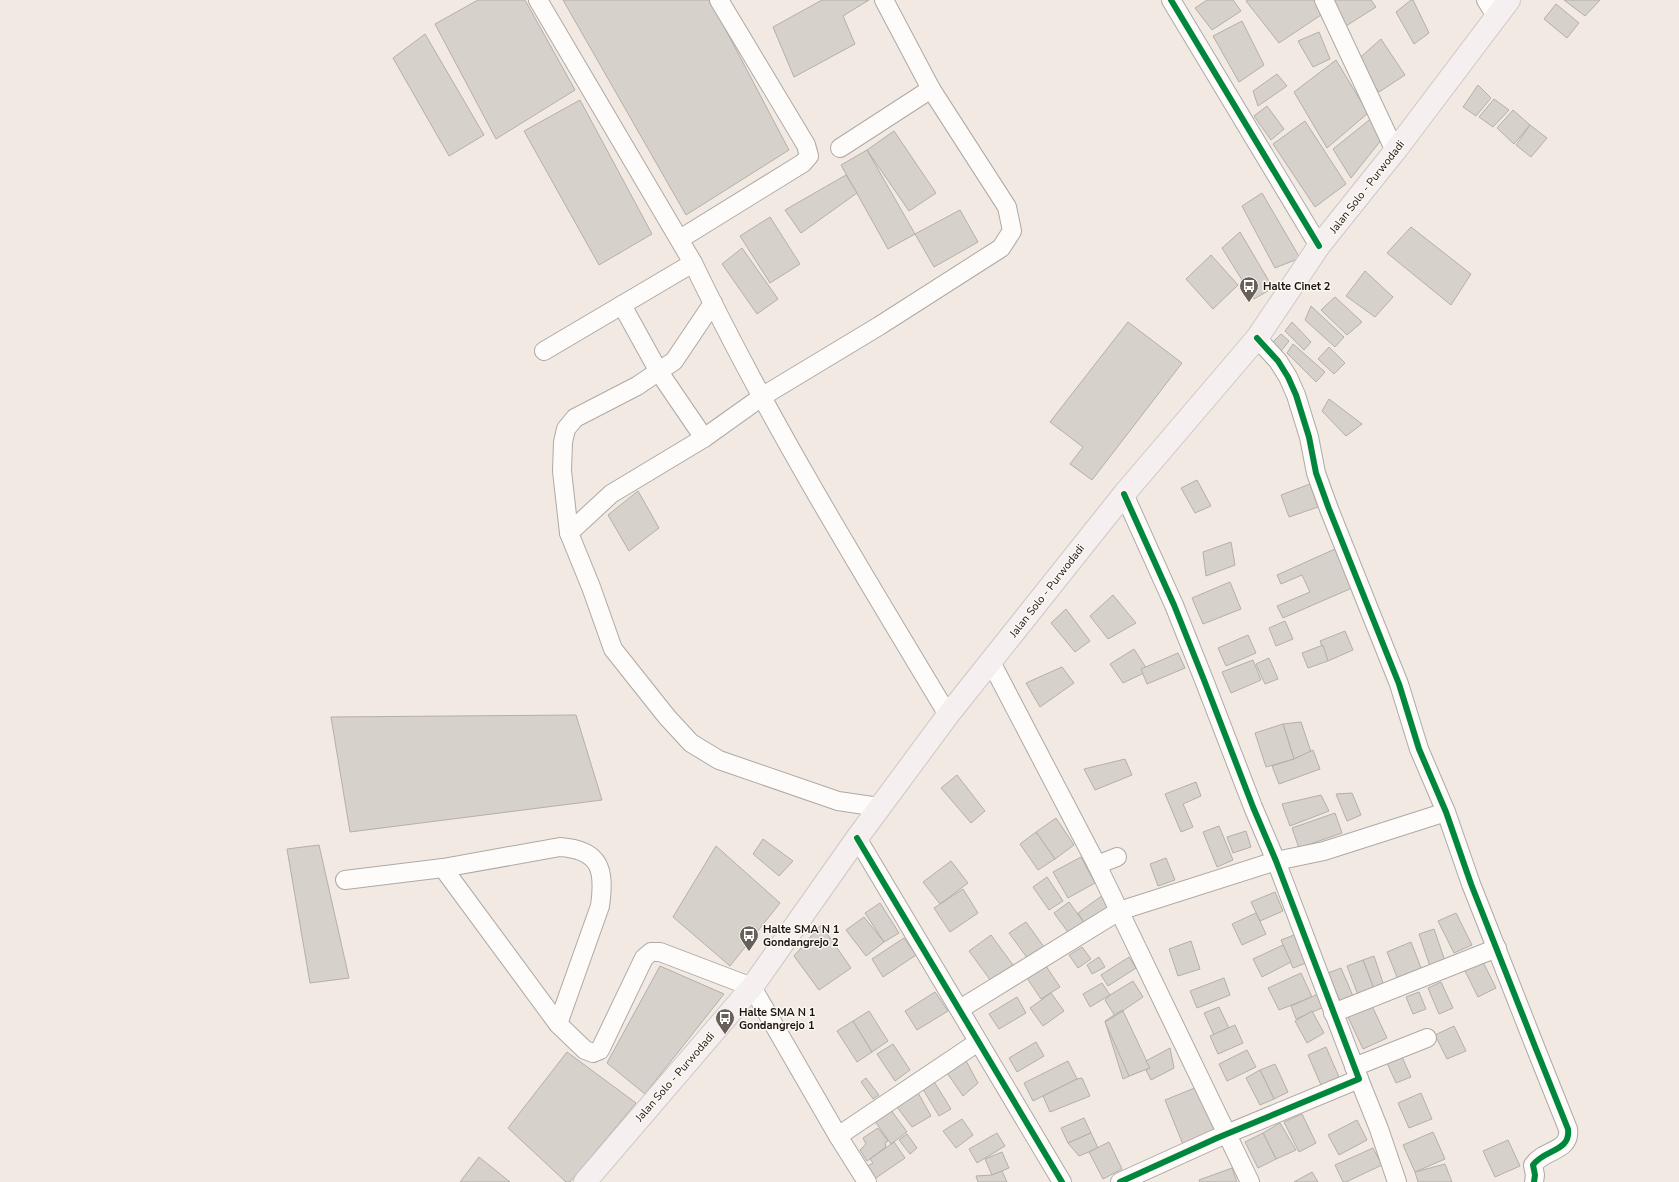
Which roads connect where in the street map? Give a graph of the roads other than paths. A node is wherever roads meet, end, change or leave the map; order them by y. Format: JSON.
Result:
{"nodes":[{"id":1,"x":538,"y":0,"type":"edge"},
{"id":2,"x":719,"y":0,"type":"edge"},
{"id":3,"x":884,"y":0,"type":"edge"},
{"id":4,"x":1171,"y":0,"type":"edge"},
{"id":5,"x":1324,"y":0,"type":"edge"},
{"id":6,"x":1497,"y":5,"type":"edge"},
{"id":7,"x":931,"y":89,"type":"junction"},
{"id":8,"x":840,"y":148,"type":"dead end"},
{"id":9,"x":1395,"y":151,"type":"junction"},
{"id":10,"x":680,"y":239,"type":"junction"},
{"id":11,"x":1320,"y":246,"type":"junction"},
{"id":12,"x":693,"y":263,"type":"junction"},
{"id":13,"x":713,"y":303,"type":"junction"},
{"id":14,"x":622,"y":305,"type":"junction"},
{"id":15,"x":1257,"y":338,"type":"junction"},
{"id":16,"x":544,"y":351,"type":"dead end"},
{"id":17,"x":659,"y":372,"type":"junction"},
{"id":18,"x":763,"y":396,"type":"junction"},
{"id":19,"x":704,"y":438,"type":"junction"},
{"id":20,"x":1124,"y":494,"type":"junction"},
{"id":21,"x":569,"y":533,"type":"junction"},
{"id":22,"x":991,"y":662,"type":"junction"},
{"id":23,"x":948,"y":715,"type":"junction"},
{"id":24,"x":879,"y":807,"type":"junction"},
{"id":25,"x":1446,"y":812,"type":"junction"},
{"id":26,"x":857,"y":838,"type":"junction"},
{"id":27,"x":1117,"y":857,"type":"dead end"},
{"id":28,"x":1276,"y":861,"type":"junction"},
{"id":29,"x":1097,"y":865,"type":"junction"},
{"id":30,"x":443,"y":868,"type":"junction"},
{"id":31,"x":345,"y":880,"type":"dead end"},
{"id":32,"x":1119,"y":911,"type":"junction"},
{"id":33,"x":1497,"y":948,"type":"junction"},
{"id":34,"x":752,"y":987,"type":"junction"},
{"id":35,"x":960,"y":1009,"type":"junction"},
{"id":36,"x":1334,"y":1013,"type":"junction"},
{"id":37,"x":558,"y":1024,"type":"junction"},
{"id":38,"x":1427,"y":1038,"type":"dead end"},
{"id":39,"x":978,"y":1042,"type":"junction"},
{"id":40,"x":1357,"y":1073,"type":"junction"},
{"id":41,"x":1227,"y":1135,"type":"junction"},
{"id":42,"x":838,"y":1136,"type":"junction"},
{"id":43,"x":585,"y":1182,"type":"edge"},
{"id":44,"x":867,"y":1182,"type":"edge"},
{"id":45,"x":1062,"y":1182,"type":"edge"},
{"id":46,"x":1120,"y":1182,"type":"edge"},
{"id":47,"x":1250,"y":1182,"type":"edge"},
{"id":48,"x":1397,"y":1182,"type":"edge"},
{"id":49,"x":1534,"y":1182,"type":"edge"}],
"edges":[{"from":1,"to":10,"type":"street"},
{"from":2,"to":10,"type":"street"},
{"from":3,"to":7,"type":"street"},
{"from":4,"to":11,"type":"street"},
{"from":5,"to":9,"type":"street"},
{"from":6,"to":9,"type":"main road","name":"Jalan Solo - Purwodadi"},
{"from":7,"to":8,"type":"street"},
{"from":7,"to":18,"type":"street"},
{"from":9,"to":11,"type":"main road","name":"Jalan Solo - Purwodadi"},
{"from":10,"to":12,"type":"street"},
{"from":11,"to":15,"type":"main road","name":"Jalan Solo - Purwodadi"},
{"from":12,"to":13,"type":"street"},
{"from":12,"to":14,"type":"street"},
{"from":13,"to":17,"type":"street"},
{"from":13,"to":18,"type":"street"},
{"from":14,"to":16,"type":"street"},
{"from":14,"to":17,"type":"street"},
{"from":15,"to":20,"type":"main road","name":"Jalan Solo - Purwodadi"},
{"from":15,"to":25,"type":"street"},
{"from":17,"to":19,"type":"street"},
{"from":17,"to":21,"type":"street"},
{"from":18,"to":19,"type":"street"},
{"from":18,"to":23,"type":"street"},
{"from":19,"to":21,"type":"street"},
{"from":20,"to":22,"type":"main road","name":"Jalan Solo - Purwodadi"},
{"from":20,"to":28,"type":"street"},
{"from":21,"to":24,"type":"street"},
{"from":22,"to":23,"type":"main road","name":"Jalan Solo - Purwodadi"},
{"from":22,"to":29,"type":"street"},
{"from":23,"to":24,"type":"main road","name":"Jalan Solo - Purwodadi"},
{"from":24,"to":26,"type":"main road","name":"Jalan Solo - Purwodadi"},
{"from":25,"to":28,"type":"street"},
{"from":25,"to":33,"type":"street"},
{"from":26,"to":34,"type":"main road","name":"Jalan Solo - Purwodadi"},
{"from":26,"to":35,"type":"street"},
{"from":27,"to":29,"type":"street"},
{"from":28,"to":32,"type":"street"},
{"from":28,"to":36,"type":"street"},
{"from":29,"to":32,"type":"street"},
{"from":30,"to":31,"type":"street"},
{"from":30,"to":37,"type":"street"},
{"from":30,"to":37,"type":"street"},
{"from":32,"to":35,"type":"street"},
{"from":32,"to":41,"type":"street"},
{"from":33,"to":36,"type":"street"},
{"from":33,"to":49,"type":"street"},
{"from":34,"to":37,"type":"street"},
{"from":34,"to":42,"type":"street"},
{"from":34,"to":43,"type":"main road","name":"Jalan Solo - Purwodadi"},
{"from":35,"to":39,"type":"street"},
{"from":36,"to":40,"type":"street"},
{"from":38,"to":40,"type":"street"},
{"from":39,"to":42,"type":"street"},
{"from":39,"to":45,"type":"street"},
{"from":40,"to":41,"type":"street"},
{"from":40,"to":48,"type":"street"},
{"from":41,"to":46,"type":"street"},
{"from":41,"to":47,"type":"street"},
{"from":42,"to":44,"type":"street"}]}
